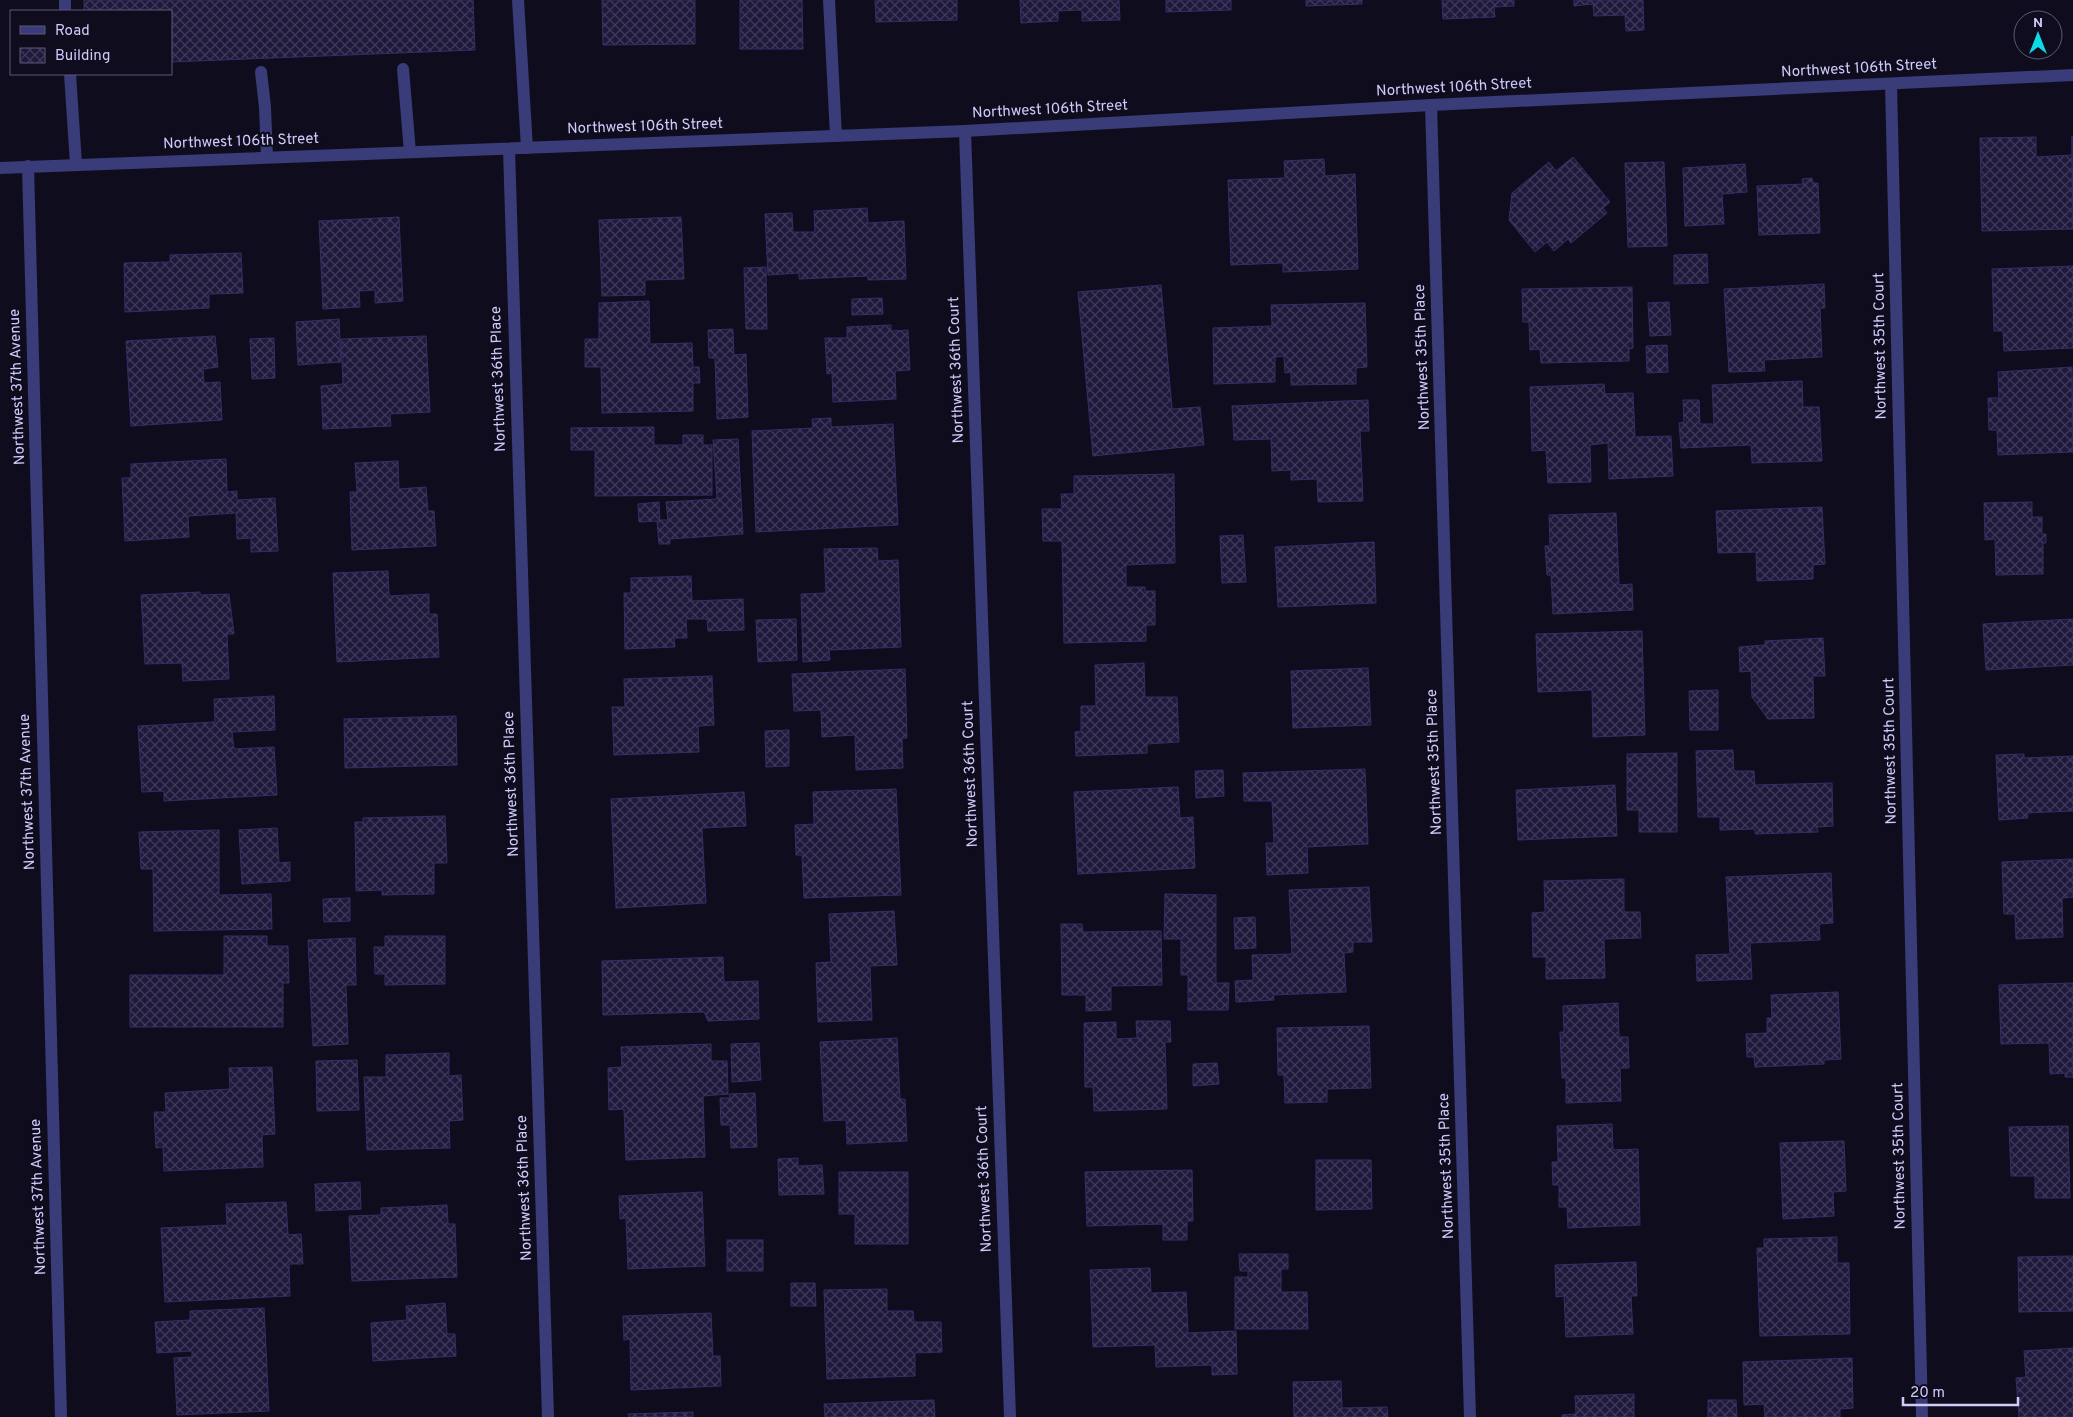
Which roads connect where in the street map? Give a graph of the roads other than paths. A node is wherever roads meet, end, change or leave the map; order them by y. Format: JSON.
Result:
{"nodes":[{"id":1,"x":518,"y":0,"type":"edge"},
{"id":2,"x":830,"y":0,"type":"edge"},
{"id":3,"x":404,"y":69,"type":"dead end"},
{"id":4,"x":261,"y":72,"type":"dead end"},
{"id":5,"x":70,"y":75,"type":"edge"},
{"id":6,"x":2073,"y":75,"type":"edge"},
{"id":7,"x":1891,"y":84,"type":"junction"},
{"id":8,"x":1432,"y":105,"type":"junction"},
{"id":9,"x":965,"y":131,"type":"junction"},
{"id":10,"x":836,"y":136,"type":"junction"},
{"id":11,"x":528,"y":148,"type":"junction"},
{"id":12,"x":508,"y":149,"type":"junction"},
{"id":13,"x":410,"y":152,"type":"junction"},
{"id":14,"x":267,"y":157,"type":"junction"},
{"id":15,"x":76,"y":164,"type":"junction"},
{"id":16,"x":28,"y":166,"type":"junction"},
{"id":17,"x":0,"y":168,"type":"edge"},
{"id":18,"x":61,"y":1417,"type":"edge"},
{"id":19,"x":548,"y":1417,"type":"edge"},
{"id":20,"x":1010,"y":1417,"type":"edge"},
{"id":21,"x":1470,"y":1417,"type":"edge"},
{"id":22,"x":1922,"y":1417,"type":"edge"}],
"edges":[{"from":1,"to":11,"type":"street"},
{"from":2,"to":10,"type":"street"},
{"from":3,"to":13,"type":"street"},
{"from":4,"to":14,"type":"street"},
{"from":5,"to":15,"type":"street"},
{"from":6,"to":7,"type":"street","name":"Northwest 106th Street"},
{"from":7,"to":8,"type":"street","name":"Northwest 106th Street"},
{"from":7,"to":22,"type":"street","name":"Northwest 35th Court"},
{"from":8,"to":9,"type":"street","name":"Northwest 106th Street"},
{"from":8,"to":21,"type":"street","name":"Northwest 35th Place"},
{"from":9,"to":10,"type":"street","name":"Northwest 106th Street"},
{"from":9,"to":20,"type":"street","name":"Northwest 36th Court"},
{"from":10,"to":11,"type":"street","name":"Northwest 106th Street"},
{"from":11,"to":12,"type":"street","name":"Northwest 106th Street"},
{"from":12,"to":13,"type":"street","name":"Northwest 106th Street"},
{"from":12,"to":19,"type":"street","name":"Northwest 36th Place"},
{"from":13,"to":14,"type":"street","name":"Northwest 106th Street"},
{"from":14,"to":15,"type":"street","name":"Northwest 106th Street"},
{"from":15,"to":16,"type":"street","name":"Northwest 106th Street"},
{"from":16,"to":17,"type":"street","name":"Northwest 106th Street"},
{"from":16,"to":18,"type":"street","name":"Northwest 37th Avenue"}]}
